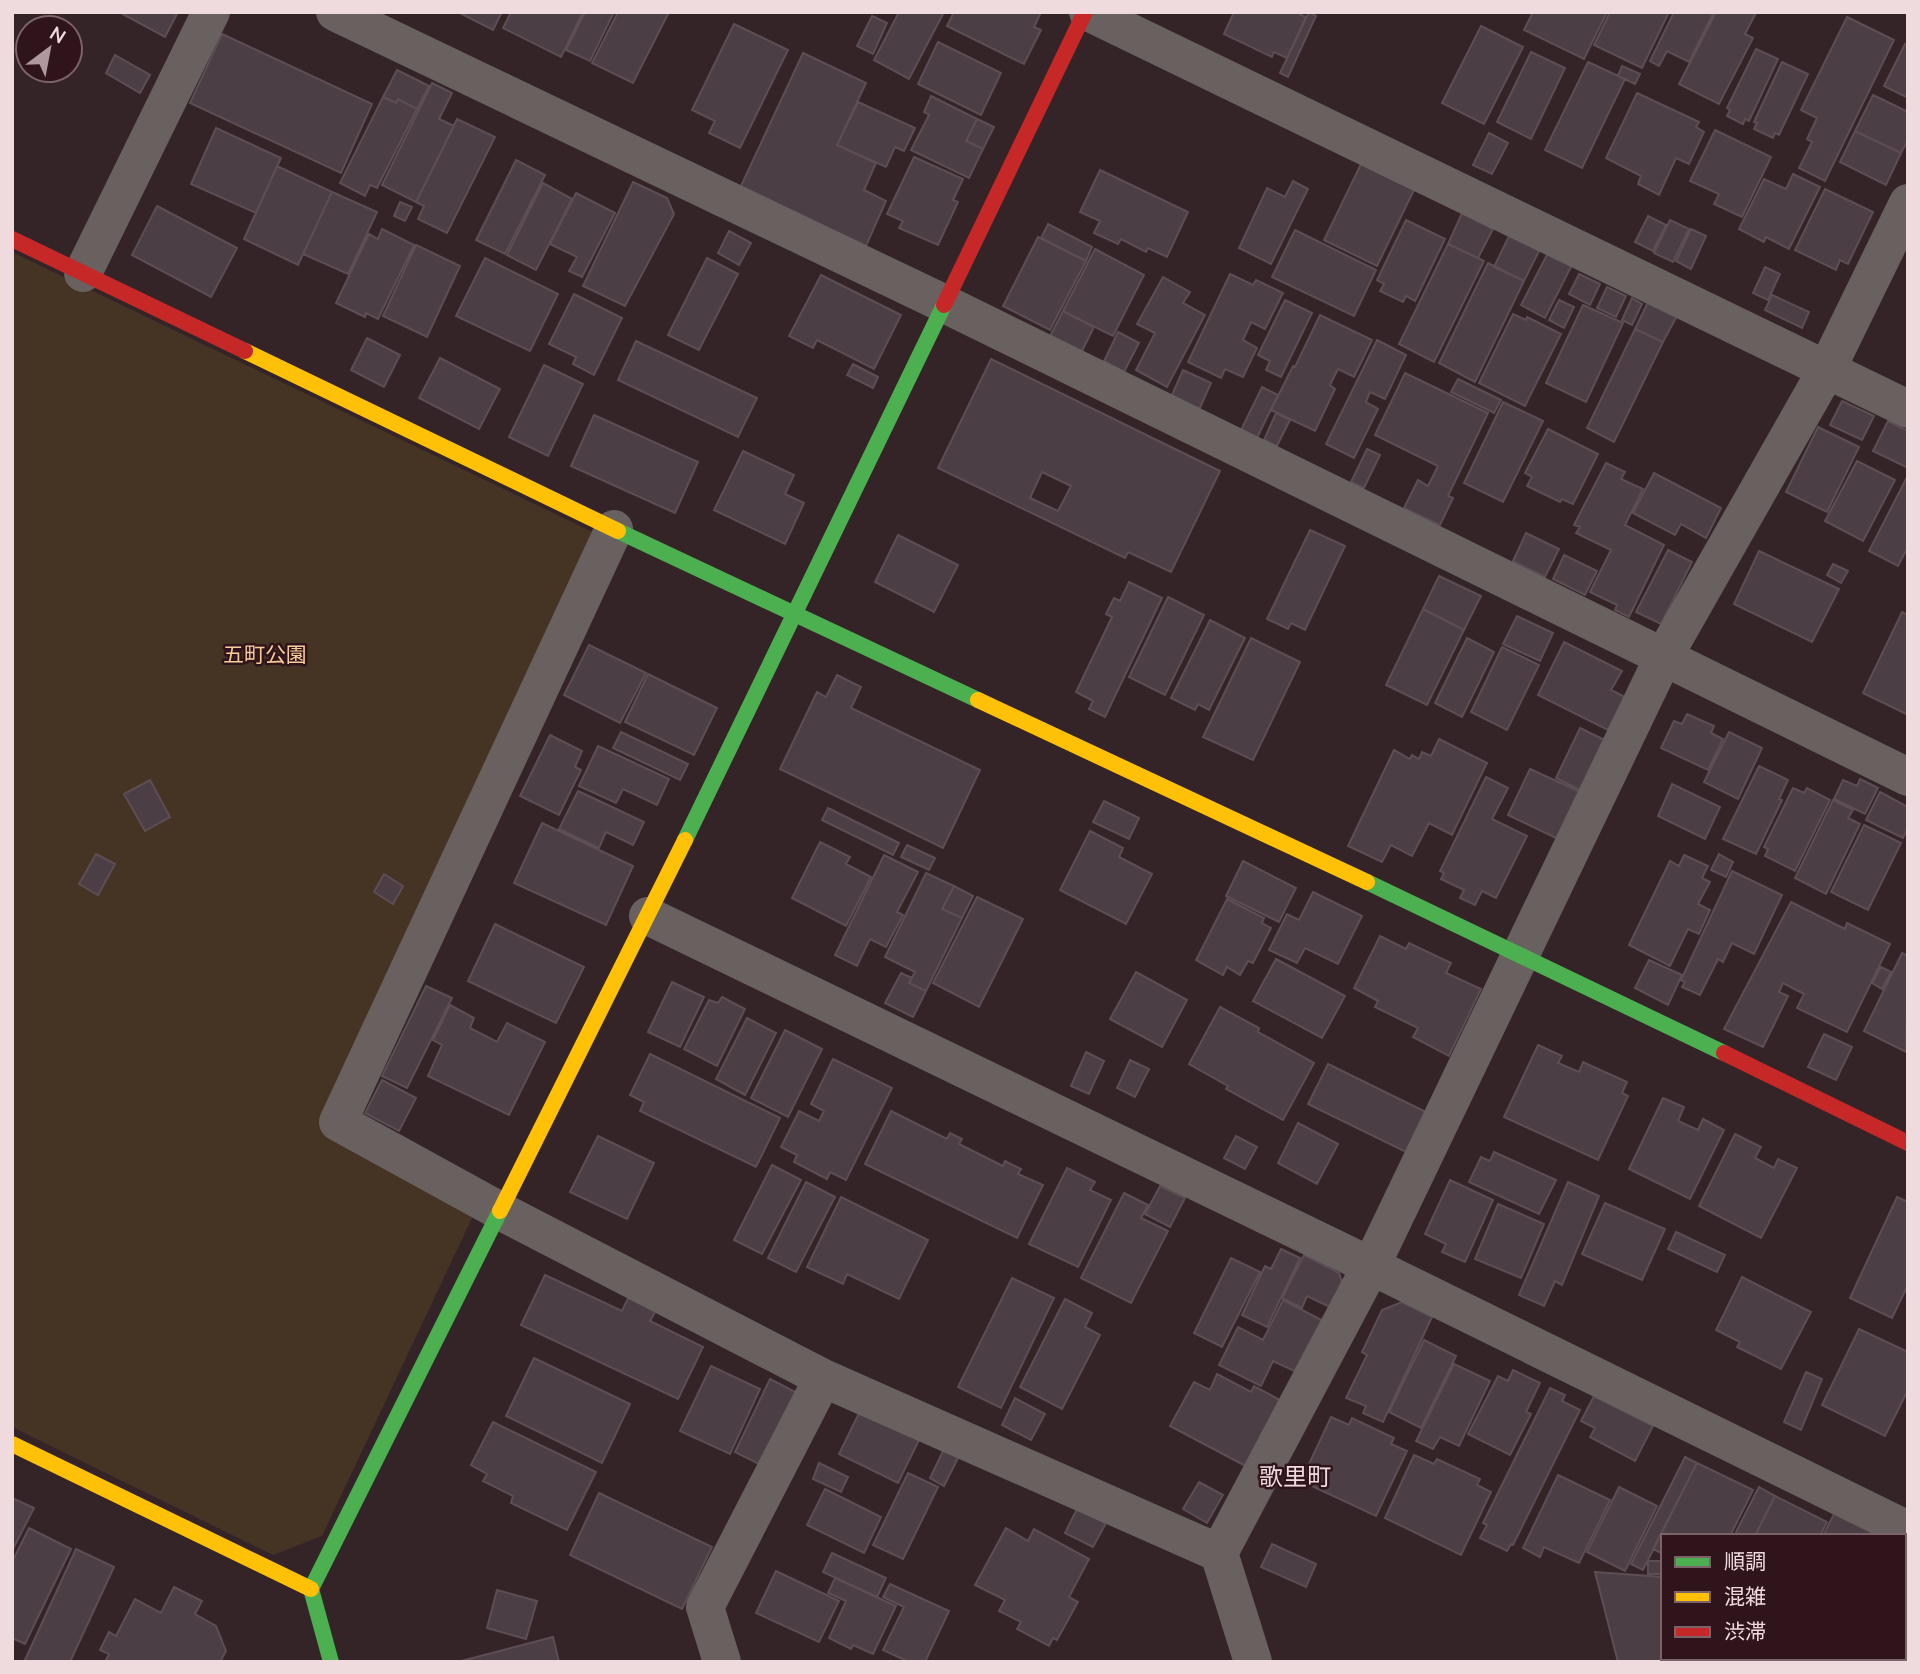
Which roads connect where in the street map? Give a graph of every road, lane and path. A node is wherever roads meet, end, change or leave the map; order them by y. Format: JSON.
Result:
{"nodes":[{"id":1,"x":211,"y":12,"type":"edge"},
{"id":2,"x":335,"y":12,"type":"edge"},
{"id":3,"x":1086,"y":12,"type":"edge"},
{"id":4,"x":1908,"y":203,"type":"edge"},
{"id":5,"x":12,"y":239,"type":"edge"},
{"id":6,"x":83,"y":273,"type":"junction"},
{"id":7,"x":945,"y":304,"type":"junction"},
{"id":8,"x":1826,"y":371,"type":"junction"},
{"id":9,"x":1908,"y":409,"type":"edge"},
{"id":10,"x":614,"y":529,"type":"junction"},
{"id":11,"x":794,"y":614,"type":"junction"},
{"id":12,"x":1663,"y":658,"type":"junction"},
{"id":13,"x":1908,"y":777,"type":"edge"},
{"id":14,"x":648,"y":916,"type":"junction"},
{"id":15,"x":1520,"y":953,"type":"junction"},
{"id":16,"x":1908,"y":1143,"type":"edge"},
{"id":17,"x":500,"y":1211,"type":"junction"},
{"id":18,"x":1371,"y":1266,"type":"junction"},
{"id":19,"x":823,"y":1378,"type":"junction"},
{"id":20,"x":12,"y":1444,"type":"edge"},
{"id":21,"x":1908,"y":1530,"type":"edge"},
{"id":22,"x":1219,"y":1553,"type":"junction"},
{"id":23,"x":311,"y":1589,"type":"junction"},
{"id":24,"x":331,"y":1662,"type":"edge"},
{"id":25,"x":722,"y":1662,"type":"edge"},
{"id":26,"x":1252,"y":1662,"type":"edge"}],
"edges":[{"from":1,"to":6,"type":"street"},
{"from":2,"to":7,"type":"street"},
{"from":3,"to":7,"type":"street"},
{"from":3,"to":8,"type":"street"},
{"from":4,"to":8,"type":"street"},
{"from":5,"to":6,"type":"street"},
{"from":6,"to":10,"type":"street"},
{"from":7,"to":11,"type":"street"},
{"from":7,"to":12,"type":"street"},
{"from":8,"to":9,"type":"street"},
{"from":8,"to":12,"type":"street"},
{"from":10,"to":11,"type":"street"},
{"from":10,"to":17,"type":"street"},
{"from":11,"to":14,"type":"street"},
{"from":11,"to":15,"type":"street"},
{"from":12,"to":13,"type":"street"},
{"from":12,"to":15,"type":"street"},
{"from":14,"to":17,"type":"street"},
{"from":14,"to":18,"type":"street"},
{"from":15,"to":16,"type":"street"},
{"from":15,"to":18,"type":"street"},
{"from":17,"to":19,"type":"street"},
{"from":17,"to":23,"type":"street"},
{"from":18,"to":21,"type":"street"},
{"from":18,"to":22,"type":"street"},
{"from":19,"to":22,"type":"street"},
{"from":19,"to":25,"type":"street"},
{"from":20,"to":23,"type":"street"},
{"from":22,"to":26,"type":"street"},
{"from":23,"to":24,"type":"street"}]}
